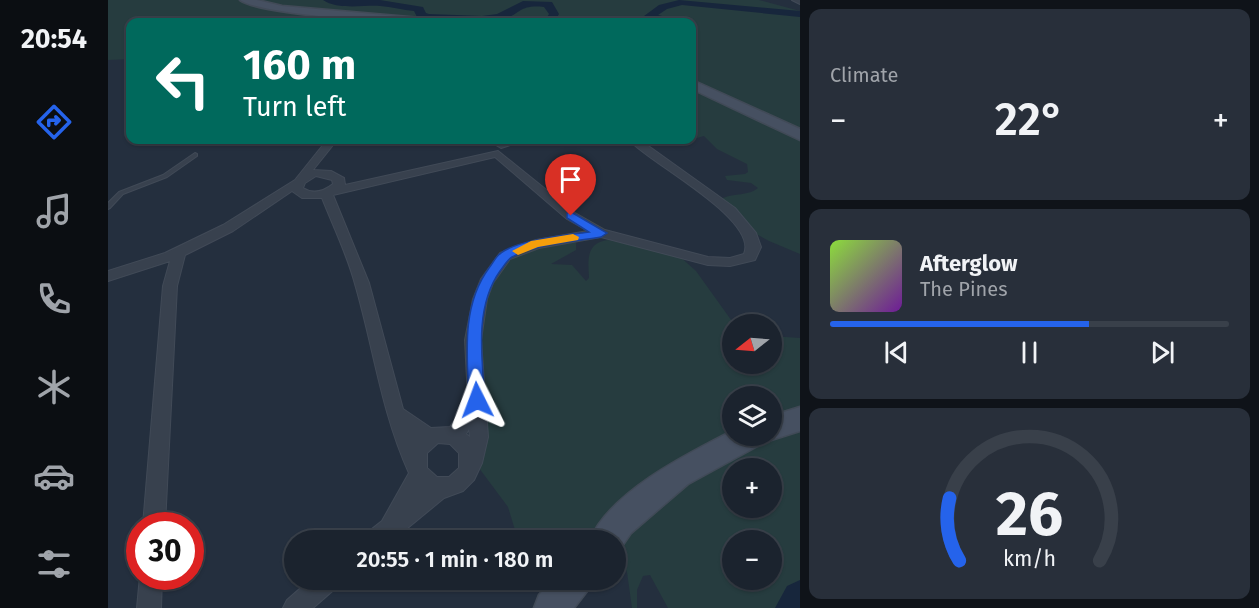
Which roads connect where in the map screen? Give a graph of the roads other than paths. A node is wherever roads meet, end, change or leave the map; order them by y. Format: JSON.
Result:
{"nodes":[{"id":1,"x":245,"y":0,"type":"edge"},
{"id":2,"x":795,"y":0,"type":"edge"},
{"id":3,"x":800,"y":2,"type":"edge"},
{"id":4,"x":386,"y":18,"type":"edge"},
{"id":5,"x":696,"y":86,"type":"edge"},
{"id":6,"x":800,"y":135,"type":"edge"},
{"id":7,"x":329,"y":144,"type":"edge"},
{"id":8,"x":639,"y":144,"type":"edge"},
{"id":9,"x":497,"y":148,"type":"edge"},
{"id":10,"x":322,"y":153,"type":"junction"},
{"id":11,"x":195,"y":155,"type":"dead end"},
{"id":12,"x":324,"y":173,"type":"junction"},
{"id":13,"x":338,"y":178,"type":"junction"},
{"id":14,"x":373,"y":181,"type":"junction"},
{"id":15,"x":300,"y":185,"type":"junction"},
{"id":16,"x":329,"y":193,"type":"junction"},
{"id":17,"x":108,"y":207,"type":"edge"},
{"id":18,"x":571,"y":216,"type":"junction"},
{"id":19,"x":601,"y":233,"type":"junction"},
{"id":20,"x":573,"y":237,"type":"junction"},
{"id":21,"x":179,"y":253,"type":"junction"},
{"id":22,"x":152,"y":262,"type":"junction"},
{"id":23,"x":108,"y":276,"type":"edge"},
{"id":24,"x":170,"y":286,"type":"junction"},
{"id":25,"x":477,"y":400,"type":"junction"},
{"id":26,"x":394,"y":412,"type":"junction"},
{"id":27,"x":800,"y":419,"type":"edge"},
{"id":28,"x":782,"y":425,"type":"edge"},
{"id":29,"x":454,"y":436,"type":"junction"},
{"id":30,"x":430,"y":438,"type":"junction"},
{"id":31,"x":730,"y":446,"type":"edge"},
{"id":32,"x":472,"y":463,"type":"junction"},
{"id":33,"x":417,"y":470,"type":"junction"},
{"id":34,"x":441,"y":487,"type":"junction"},
{"id":35,"x":155,"y":512,"type":"edge"},
{"id":36,"x":384,"y":530,"type":"edge"},
{"id":37,"x":387,"y":530,"type":"edge"},
{"id":38,"x":614,"y":530,"type":"edge"},
{"id":39,"x":150,"y":590,"type":"edge"},
{"id":40,"x":316,"y":590,"type":"edge"},
{"id":41,"x":566,"y":590,"type":"edge"},
{"id":42,"x":149,"y":608,"type":"edge"},
{"id":43,"x":295,"y":608,"type":"edge"},
{"id":44,"x":552,"y":608,"type":"edge"}],
"edges":[{"from":1,"to":4,"type":"street"},
{"from":2,"to":3,"type":"street"},
{"from":5,"to":6,"type":"street"},
{"from":7,"to":10,"type":"street"},
{"from":8,"to":19,"type":"street"},
{"from":9,"to":14,"type":"street"},
{"from":9,"to":18,"type":"street"},
{"from":10,"to":12,"type":"street"},
{"from":10,"to":15,"type":"street"},
{"from":11,"to":17,"type":"lane"},
{"from":12,"to":13,"type":"street"},
{"from":12,"to":15,"type":"street"},
{"from":13,"to":14,"type":"street"},
{"from":13,"to":16,"type":"street"},
{"from":14,"to":16,"type":"street"},
{"from":15,"to":16,"type":"street"},
{"from":15,"to":21,"type":"street"},
{"from":16,"to":26,"type":"street"},
{"from":18,"to":19,"type":"street"},
{"from":18,"to":20,"type":"street"},
{"from":19,"to":20,"type":"street"},
{"from":20,"to":25,"type":"street"},
{"from":21,"to":22,"type":"street"},
{"from":21,"to":24,"type":"street"},
{"from":22,"to":23,"type":"street"},
{"from":22,"to":24,"type":"street"},
{"from":24,"to":35,"type":"street"},
{"from":25,"to":29,"type":"street"},
{"from":25,"to":32,"type":"street"},
{"from":26,"to":30,"type":"street"},
{"from":26,"to":33,"type":"street"},
{"from":27,"to":28,"type":"street"},
{"from":29,"to":30,"type":"street"},
{"from":29,"to":32,"type":"street"},
{"from":30,"to":33,"type":"street"},
{"from":31,"to":38,"type":"street"},
{"from":32,"to":34,"type":"street"},
{"from":33,"to":34,"type":"street"},
{"from":33,"to":36,"type":"street"},
{"from":34,"to":37,"type":"street"},
{"from":39,"to":42,"type":"street"},
{"from":40,"to":43,"type":"street"},
{"from":41,"to":44,"type":"street"}]}
